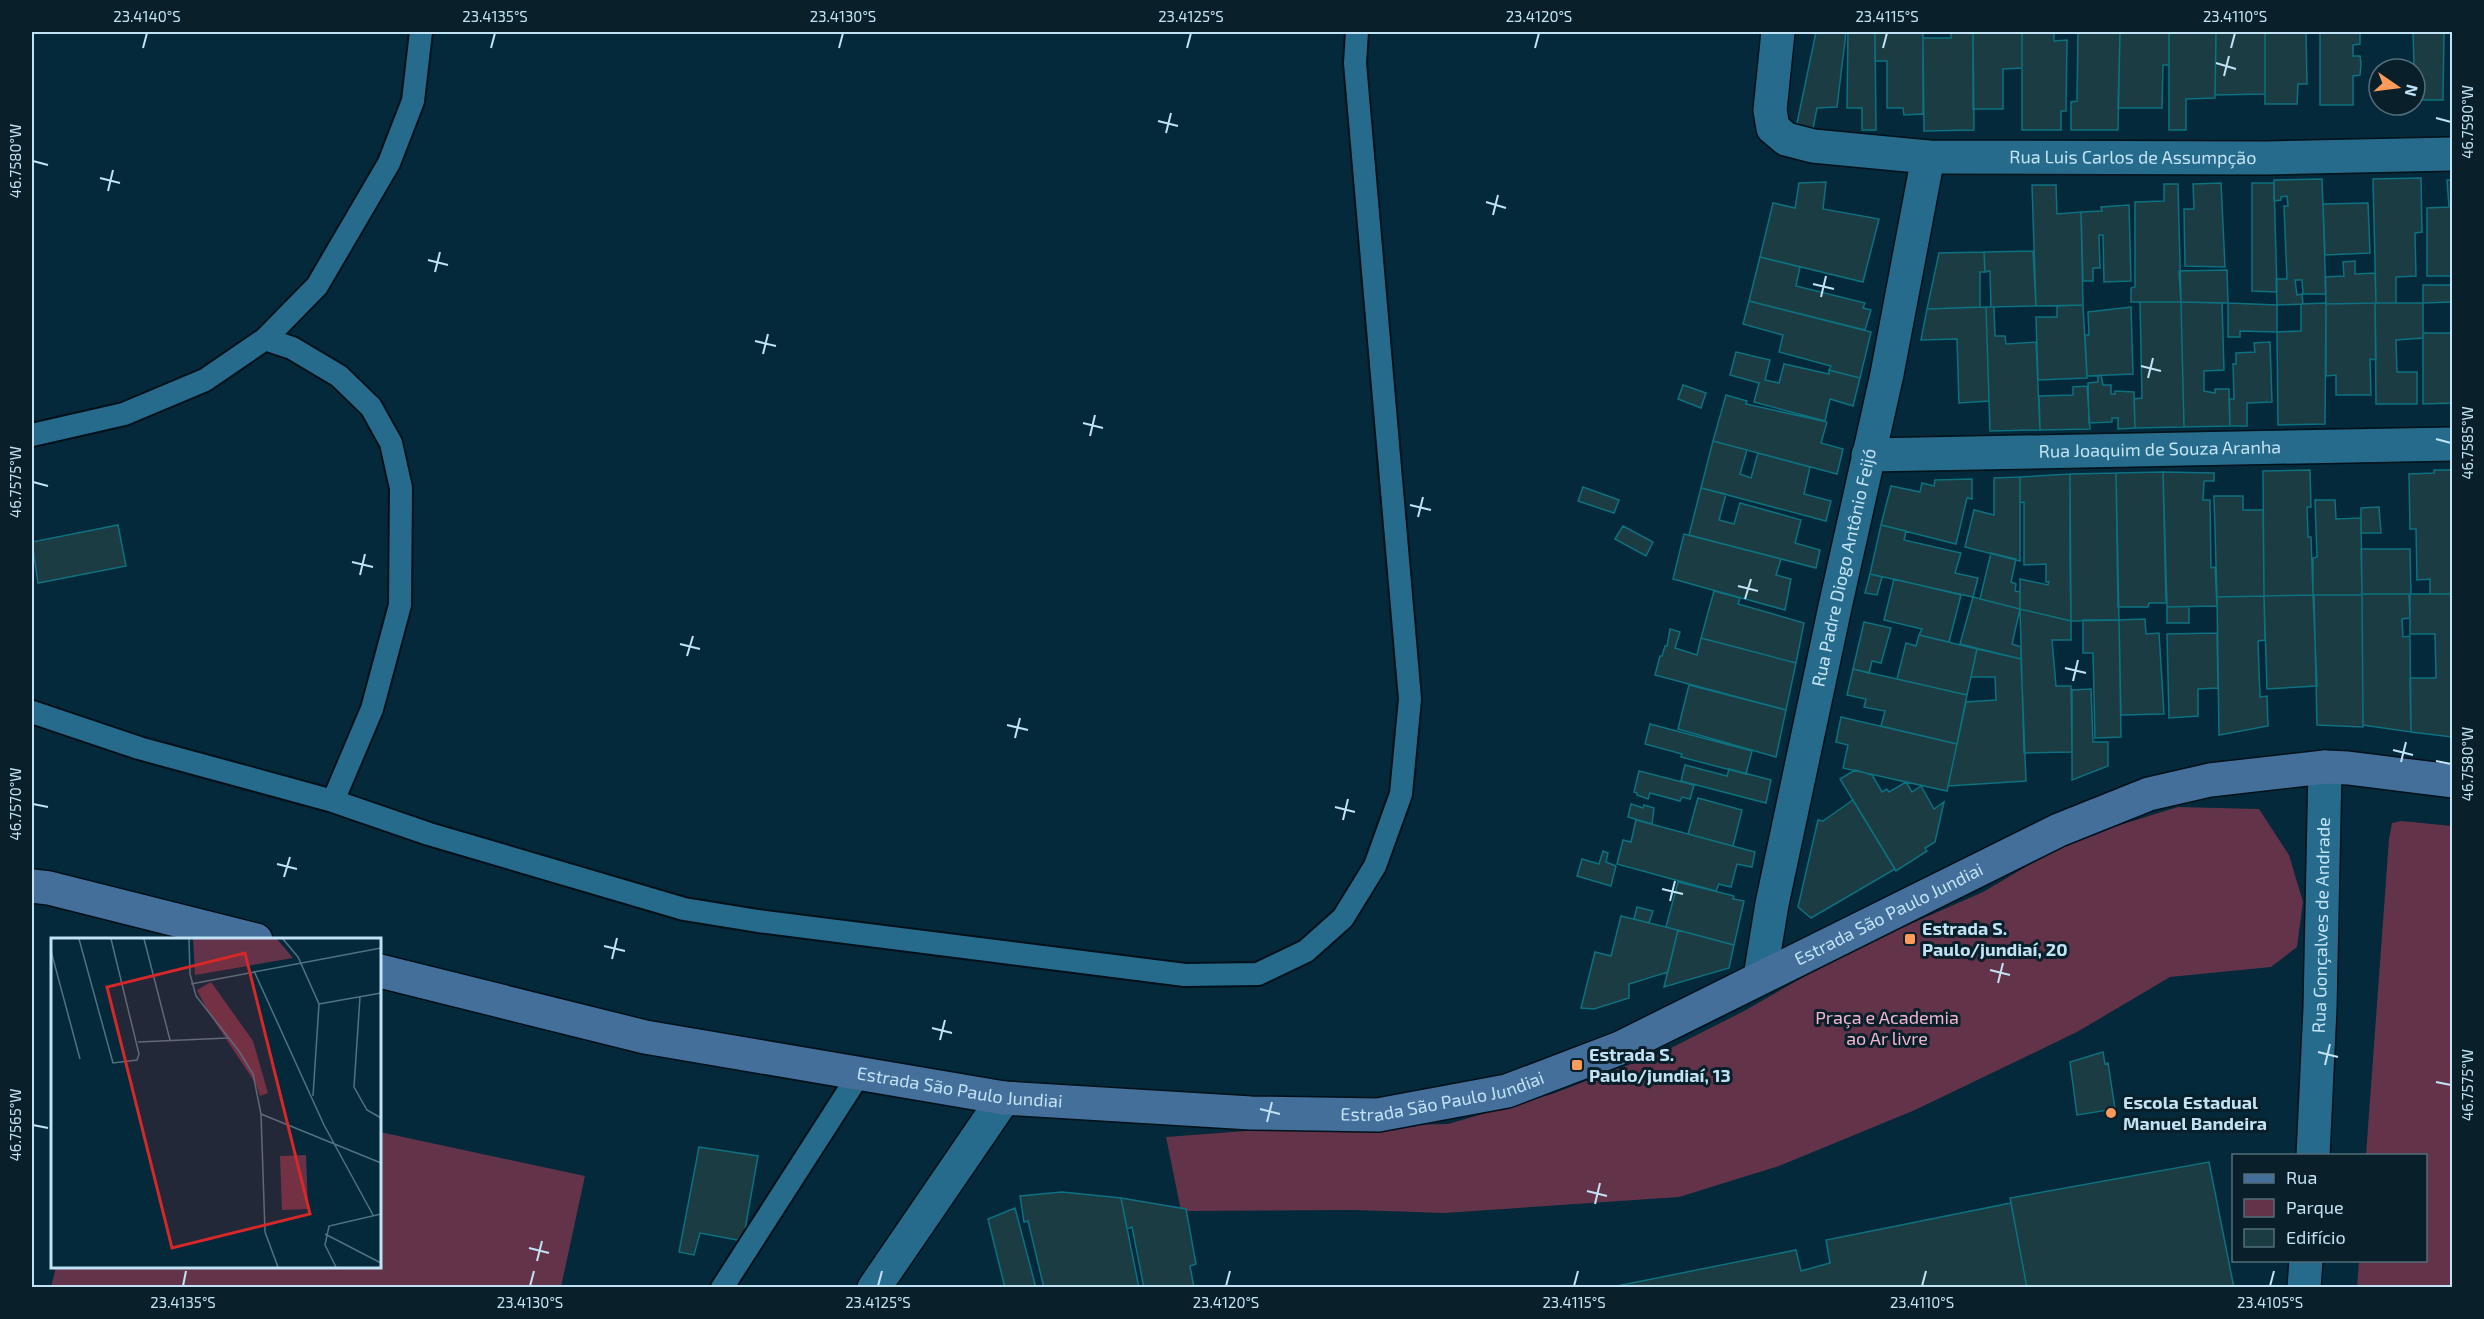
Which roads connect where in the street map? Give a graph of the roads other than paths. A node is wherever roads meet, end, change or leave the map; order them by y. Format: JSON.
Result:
{"nodes":[{"id":1,"x":421,"y":32,"type":"edge"},
{"id":2,"x":1357,"y":32,"type":"edge"},
{"id":3,"x":1778,"y":32,"type":"edge"},
{"id":4,"x":2452,"y":154,"type":"edge"},
{"id":5,"x":1928,"y":157,"type":"junction"},
{"id":6,"x":265,"y":339,"type":"junction"},
{"id":7,"x":32,"y":435,"type":"edge"},
{"id":8,"x":2452,"y":444,"type":"edge"},
{"id":9,"x":1868,"y":455,"type":"junction"},
{"id":10,"x":32,"y":712,"type":"edge"},
{"id":11,"x":2325,"y":767,"type":"junction"},
{"id":12,"x":2452,"y":781,"type":"edge"},
{"id":13,"x":333,"y":801,"type":"junction"},
{"id":14,"x":32,"y":886,"type":"edge"},
{"id":15,"x":252,"y":938,"type":"edge"},
{"id":16,"x":381,"y":970,"type":"edge"},
{"id":17,"x":1760,"y":976,"type":"junction"},
{"id":18,"x":860,"y":1073,"type":"junction"},
{"id":19,"x":1004,"y":1098,"type":"junction"},
{"id":20,"x":2313,"y":1154,"type":"edge"},
{"id":21,"x":2306,"y":1262,"type":"edge"},
{"id":22,"x":722,"y":1287,"type":"edge"},
{"id":23,"x":874,"y":1287,"type":"edge"},
{"id":24,"x":2304,"y":1287,"type":"edge"}],
"edges":[{"from":1,"to":6,"type":"lane"},
{"from":2,"to":13,"type":"lane"},
{"from":3,"to":5,"type":"street","name":"Rua Luis Carlos de Assumpção"},
{"from":4,"to":5,"type":"street","name":"Rua Luis Carlos de Assumpção"},
{"from":5,"to":9,"type":"street","name":"Rua Padre Diogo Antônio Feijó"},
{"from":6,"to":7,"type":"lane"},
{"from":6,"to":13,"type":"lane"},
{"from":8,"to":9,"type":"street","name":"Rua Joaquim de Souza Aranha"},
{"from":9,"to":17,"type":"street","name":"Rua Padre Diogo Antônio Feijó"},
{"from":10,"to":13,"type":"lane"},
{"from":11,"to":12,"type":"main road","name":"Estrada São Paulo Jundiai"},
{"from":11,"to":17,"type":"main road","name":"Estrada São Paulo Jundiai"},
{"from":11,"to":20,"type":"street","name":"Rua Gonçalves de Andrade"},
{"from":14,"to":15,"type":"main road"},
{"from":16,"to":18,"type":"main road","name":"Estrada São Paulo Jundiai"},
{"from":17,"to":19,"type":"main road","name":"Estrada São Paulo Jundiai"},
{"from":18,"to":19,"type":"main road","name":"Estrada São Paulo Jundiai"},
{"from":18,"to":22,"type":"lane"},
{"from":19,"to":23,"type":"street"},
{"from":21,"to":24,"type":"street"}]}
